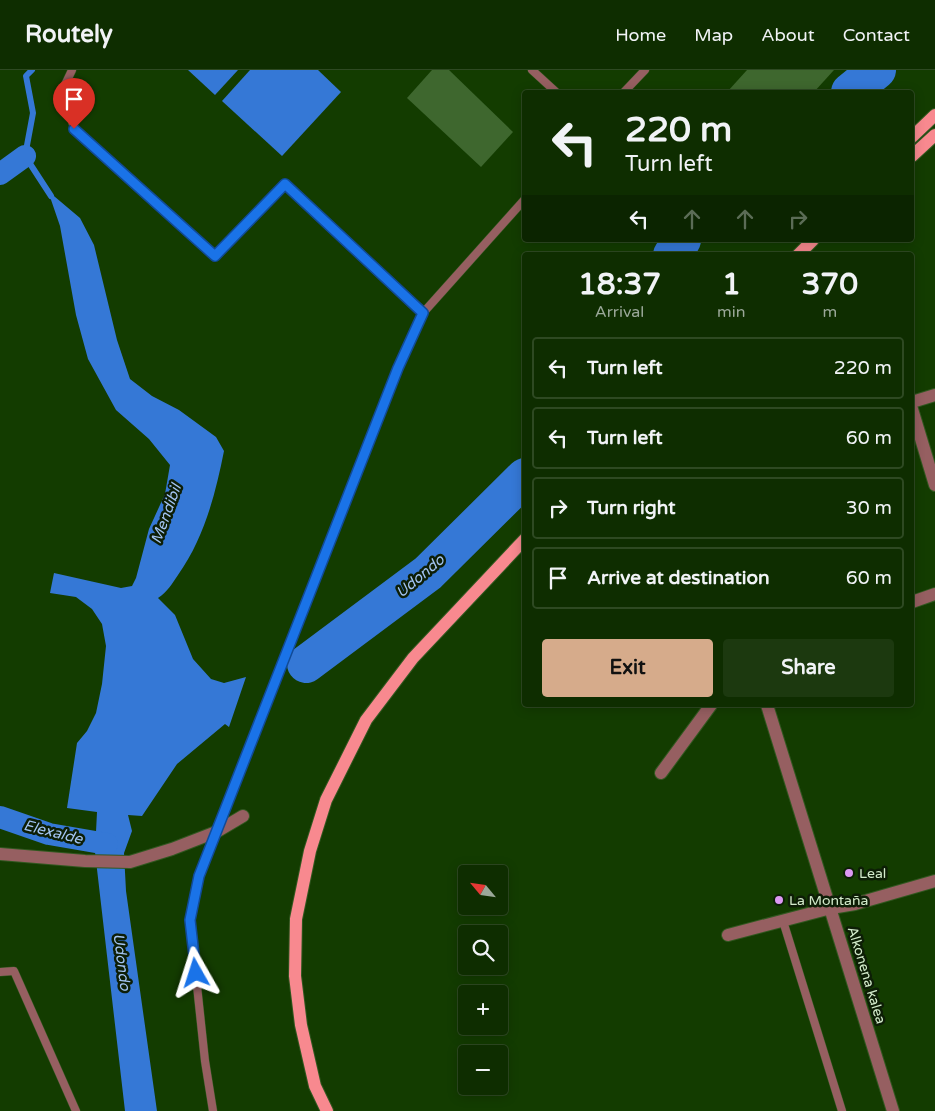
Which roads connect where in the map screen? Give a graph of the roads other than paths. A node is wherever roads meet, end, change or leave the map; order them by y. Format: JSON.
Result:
{"nodes":[{"id":1,"x":72,"y":70,"type":"edge"},
{"id":2,"x":532,"y":70,"type":"edge"},
{"id":3,"x":645,"y":70,"type":"edge"},
{"id":4,"x":554,"y":90,"type":"edge"},
{"id":5,"x":626,"y":90,"type":"edge"},
{"id":6,"x":935,"y":115,"type":"edge"},
{"id":7,"x":914,"y":135,"type":"edge"},
{"id":8,"x":935,"y":135,"type":"edge"},
{"id":9,"x":914,"y":154,"type":"edge"},
{"id":10,"x":522,"y":202,"type":"edge"},
{"id":11,"x":811,"y":242,"type":"edge"},
{"id":12,"x":801,"y":252,"type":"edge"},
{"id":13,"x":423,"y":313,"type":"junction"},
{"id":14,"x":935,"y":395,"type":"edge"},
{"id":15,"x":914,"y":401,"type":"edge"},
{"id":16,"x":914,"y":416,"type":"edge"},
{"id":17,"x":935,"y":484,"type":"edge"},
{"id":18,"x":522,"y":542,"type":"edge"},
{"id":19,"x":935,"y":594,"type":"edge"},
{"id":20,"x":914,"y":601,"type":"edge"},
{"id":21,"x":710,"y":707,"type":"edge"},
{"id":22,"x":768,"y":707,"type":"edge"},
{"id":23,"x":661,"y":773,"type":"dead end"},
{"id":24,"x":243,"y":816,"type":"dead end"},
{"id":25,"x":216,"y":832,"type":"junction"},
{"id":26,"x":0,"y":854,"type":"edge"},
{"id":27,"x":935,"y":881,"type":"edge"},
{"id":28,"x":831,"y":908,"type":"junction"},
{"id":29,"x":783,"y":921,"type":"junction"},
{"id":30,"x":728,"y":935,"type":"dead end"},
{"id":31,"x":0,"y":972,"type":"edge"},
{"id":32,"x":76,"y":1111,"type":"edge"},
{"id":33,"x":213,"y":1111,"type":"edge"},
{"id":34,"x":327,"y":1111,"type":"edge"},
{"id":35,"x":842,"y":1111,"type":"edge"},
{"id":36,"x":893,"y":1111,"type":"edge"}],
"edges":[{"from":1,"to":13,"type":"lane"},
{"from":2,"to":4,"type":"lane"},
{"from":3,"to":5,"type":"lane"},
{"from":6,"to":7,"type":"main road"},
{"from":8,"to":9,"type":"main road"},
{"from":10,"to":13,"type":"lane"},
{"from":11,"to":12,"type":"main road"},
{"from":13,"to":25,"type":"lane"},
{"from":14,"to":15,"type":"street"},
{"from":16,"to":17,"type":"street"},
{"from":18,"to":34,"type":"main road"},
{"from":19,"to":20,"type":"street"},
{"from":21,"to":23,"type":"street"},
{"from":22,"to":28,"type":"street","name":"Alkonena kalea"},
{"from":24,"to":25,"type":"street"},
{"from":25,"to":26,"type":"street"},
{"from":25,"to":33,"type":"lane"},
{"from":27,"to":28,"type":"street"},
{"from":28,"to":29,"type":"street"},
{"from":28,"to":36,"type":"street","name":"Alkonena kalea"},
{"from":29,"to":30,"type":"street"},
{"from":29,"to":35,"type":"lane"},
{"from":31,"to":32,"type":"lane"}]}
